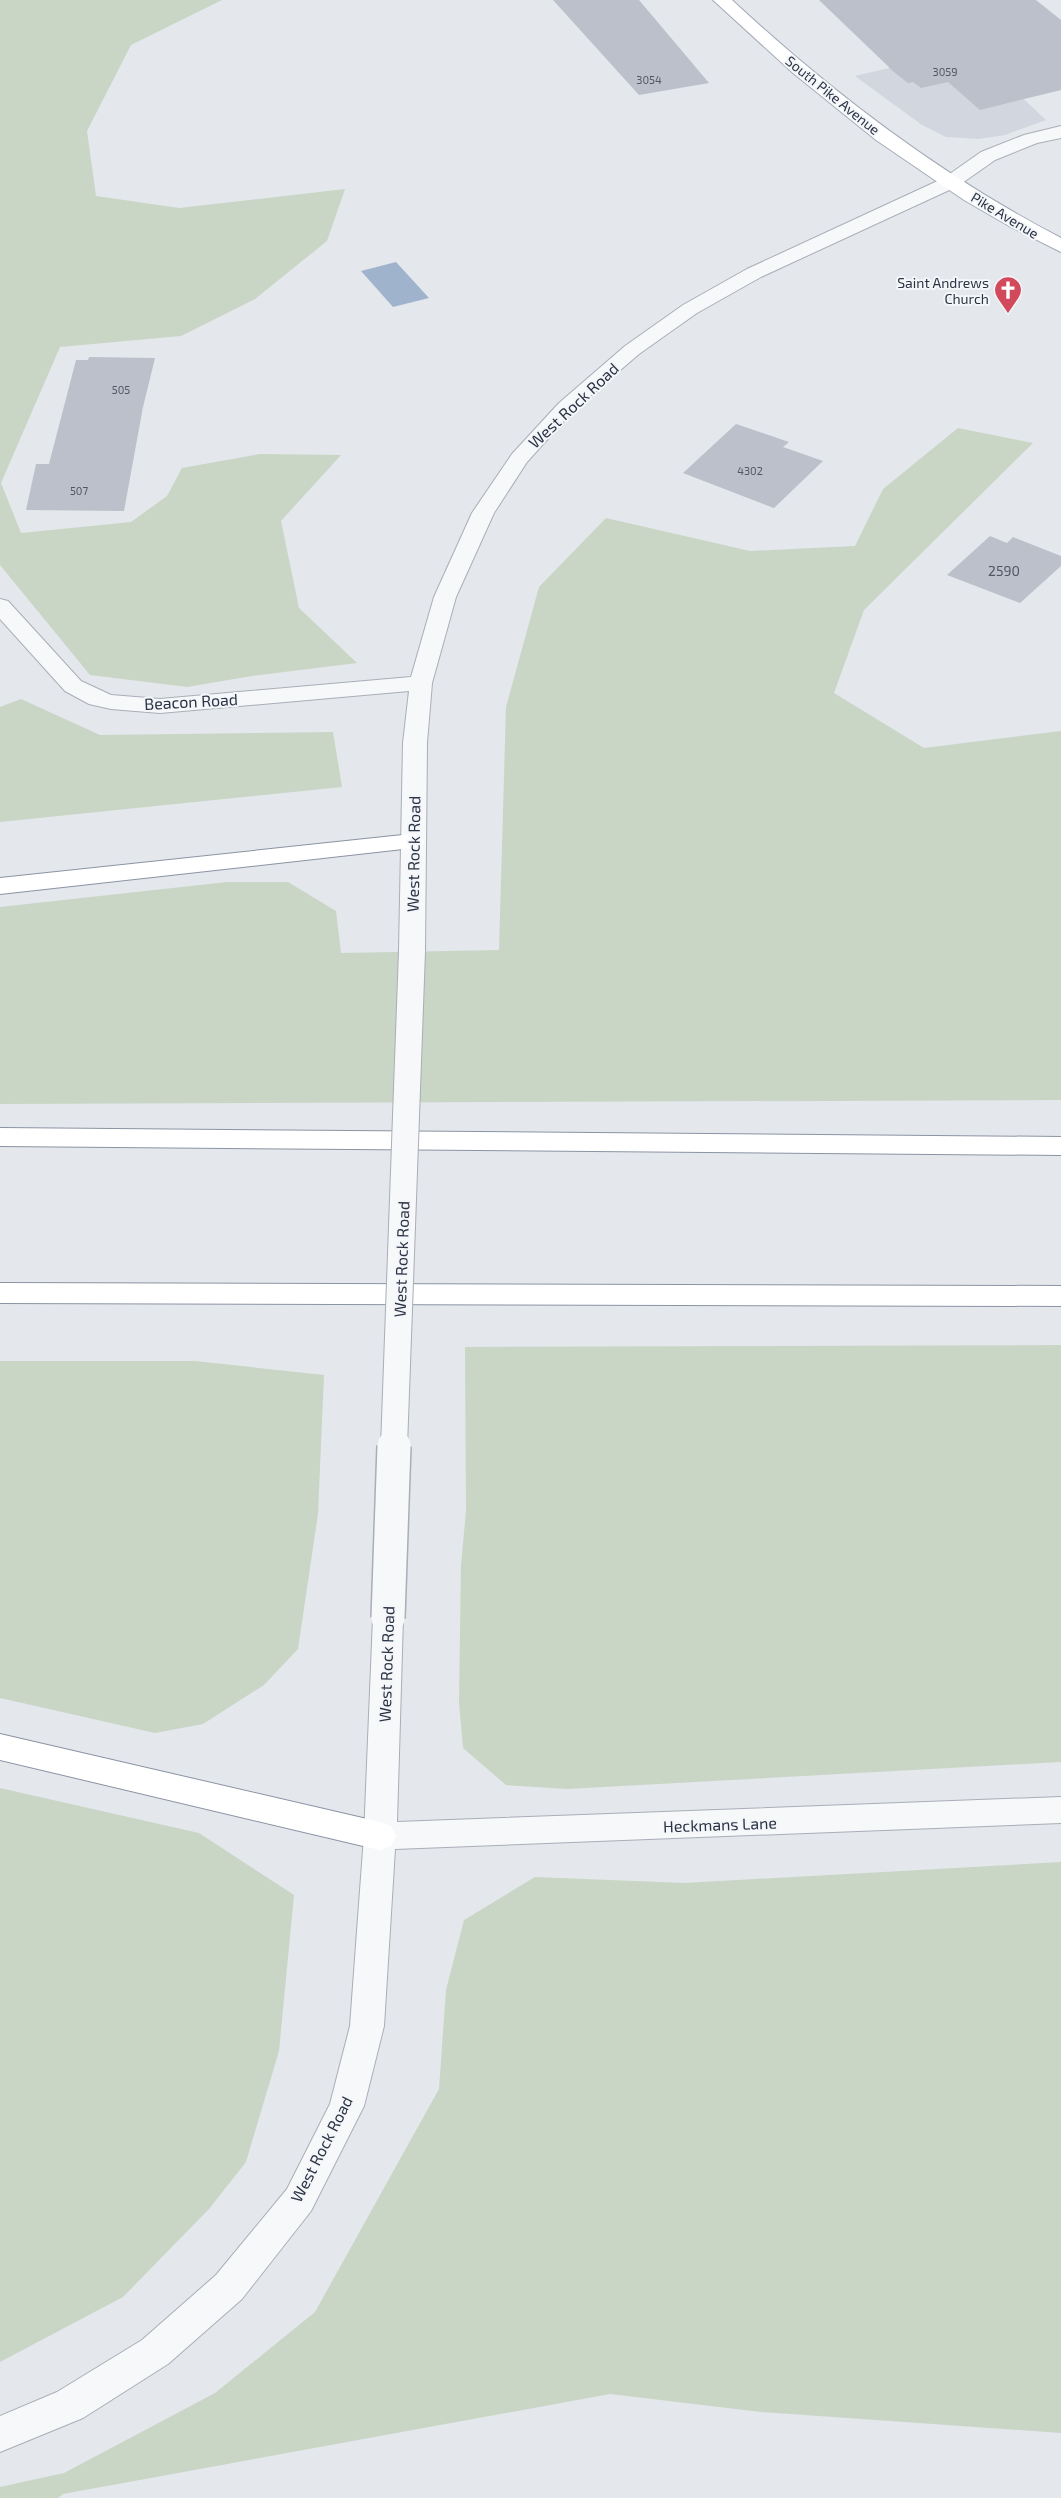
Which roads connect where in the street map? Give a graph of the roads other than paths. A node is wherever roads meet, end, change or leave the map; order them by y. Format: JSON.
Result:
{"nodes":[{"id":1,"x":722,"y":0,"type":"edge"},
{"id":2,"x":1061,"y":132,"type":"edge"},
{"id":3,"x":951,"y":182,"type":"junction"},
{"id":4,"x":1061,"y":246,"type":"edge"},
{"id":5,"x":0,"y":606,"type":"edge"},
{"id":6,"x":421,"y":683,"type":"junction"},
{"id":7,"x":412,"y":842,"type":"junction"},
{"id":8,"x":0,"y":886,"type":"edge"},
{"id":9,"x":0,"y":1137,"type":"edge"},
{"id":10,"x":1061,"y":1146,"type":"edge"},
{"id":11,"x":0,"y":1292,"type":"edge"},
{"id":12,"x":1061,"y":1296,"type":"edge"},
{"id":13,"x":0,"y":1747,"type":"edge"},
{"id":14,"x":1061,"y":1810,"type":"edge"},
{"id":15,"x":380,"y":1836,"type":"junction"},
{"id":16,"x":0,"y":2434,"type":"edge"}],
"edges":[{"from":1,"to":3,"type":"main road","name":"South Pike Avenue"},
{"from":2,"to":3,"type":"street","name":"West Rock Road"},
{"from":3,"to":4,"type":"main road","name":"Pike Avenue"},
{"from":3,"to":6,"type":"street","name":"West Rock Road"},
{"from":5,"to":6,"type":"street","name":"Beacon Road"},
{"from":6,"to":7,"type":"street","name":"West Rock Road"},
{"from":7,"to":8,"type":"main road"},
{"from":7,"to":15,"type":"street","name":"West Rock Road","bridge":true},
{"from":9,"to":10,"type":"main road"},
{"from":11,"to":12,"type":"main road"},
{"from":13,"to":15,"type":"main road"},
{"from":14,"to":15,"type":"street","name":"Heckmans Lane"},
{"from":15,"to":16,"type":"street","name":"West Rock Road"}]}
